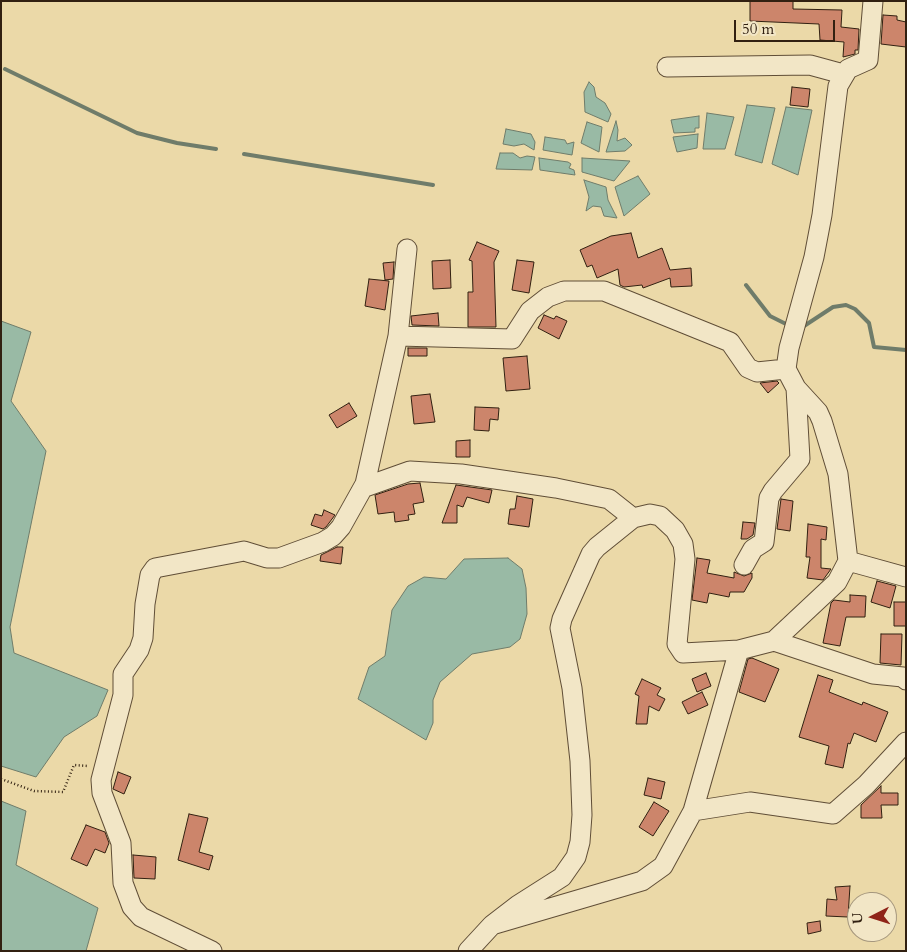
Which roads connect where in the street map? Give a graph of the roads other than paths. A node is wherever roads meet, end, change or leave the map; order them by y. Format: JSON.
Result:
{"nodes":[{"id":1,"x":873,"y":1,"type":"edge"},
{"id":2,"x":668,"y":67,"type":"dead end"},
{"id":3,"x":844,"y":74,"type":"junction"},
{"id":4,"x":407,"y":248,"type":"dead end"},
{"id":5,"x":398,"y":336,"type":"junction"},
{"id":6,"x":786,"y":369,"type":"junction"},
{"id":7,"x":796,"y":388,"type":"junction"},
{"id":8,"x":365,"y":486,"type":"junction"},
{"id":9,"x":633,"y":518,"type":"junction"},
{"id":10,"x":848,"y":561,"type":"junction"},
{"id":11,"x":744,"y":565,"type":"dead end"},
{"id":12,"x":906,"y":577,"type":"edge"},
{"id":13,"x":774,"y":641,"type":"junction"},
{"id":14,"x":739,"y":650,"type":"junction"},
{"id":15,"x":905,"y":676,"type":"edge"},
{"id":16,"x":906,"y":742,"type":"edge"},
{"id":17,"x":693,"y":811,"type":"junction"},
{"id":18,"x":492,"y":925,"type":"junction"},
{"id":19,"x":212,"y":951,"type":"edge"},
{"id":20,"x":468,"y":951,"type":"edge"}],
"edges":[{"from":1,"to":3,"type":"street"},
{"from":2,"to":3,"type":"street"},
{"from":3,"to":6,"type":"street"},
{"from":4,"to":5,"type":"street"},
{"from":5,"to":6,"type":"street"},
{"from":5,"to":8,"type":"street"},
{"from":6,"to":7,"type":"street"},
{"from":7,"to":10,"type":"street"},
{"from":7,"to":11,"type":"street"},
{"from":8,"to":9,"type":"street"},
{"from":8,"to":19,"type":"street"},
{"from":9,"to":14,"type":"street"},
{"from":9,"to":18,"type":"street"},
{"from":10,"to":12,"type":"street"},
{"from":10,"to":13,"type":"street"},
{"from":13,"to":14,"type":"street"},
{"from":13,"to":15,"type":"street"},
{"from":14,"to":17,"type":"street"},
{"from":16,"to":17,"type":"street"},
{"from":17,"to":18,"type":"street"},
{"from":18,"to":20,"type":"street"}]}
